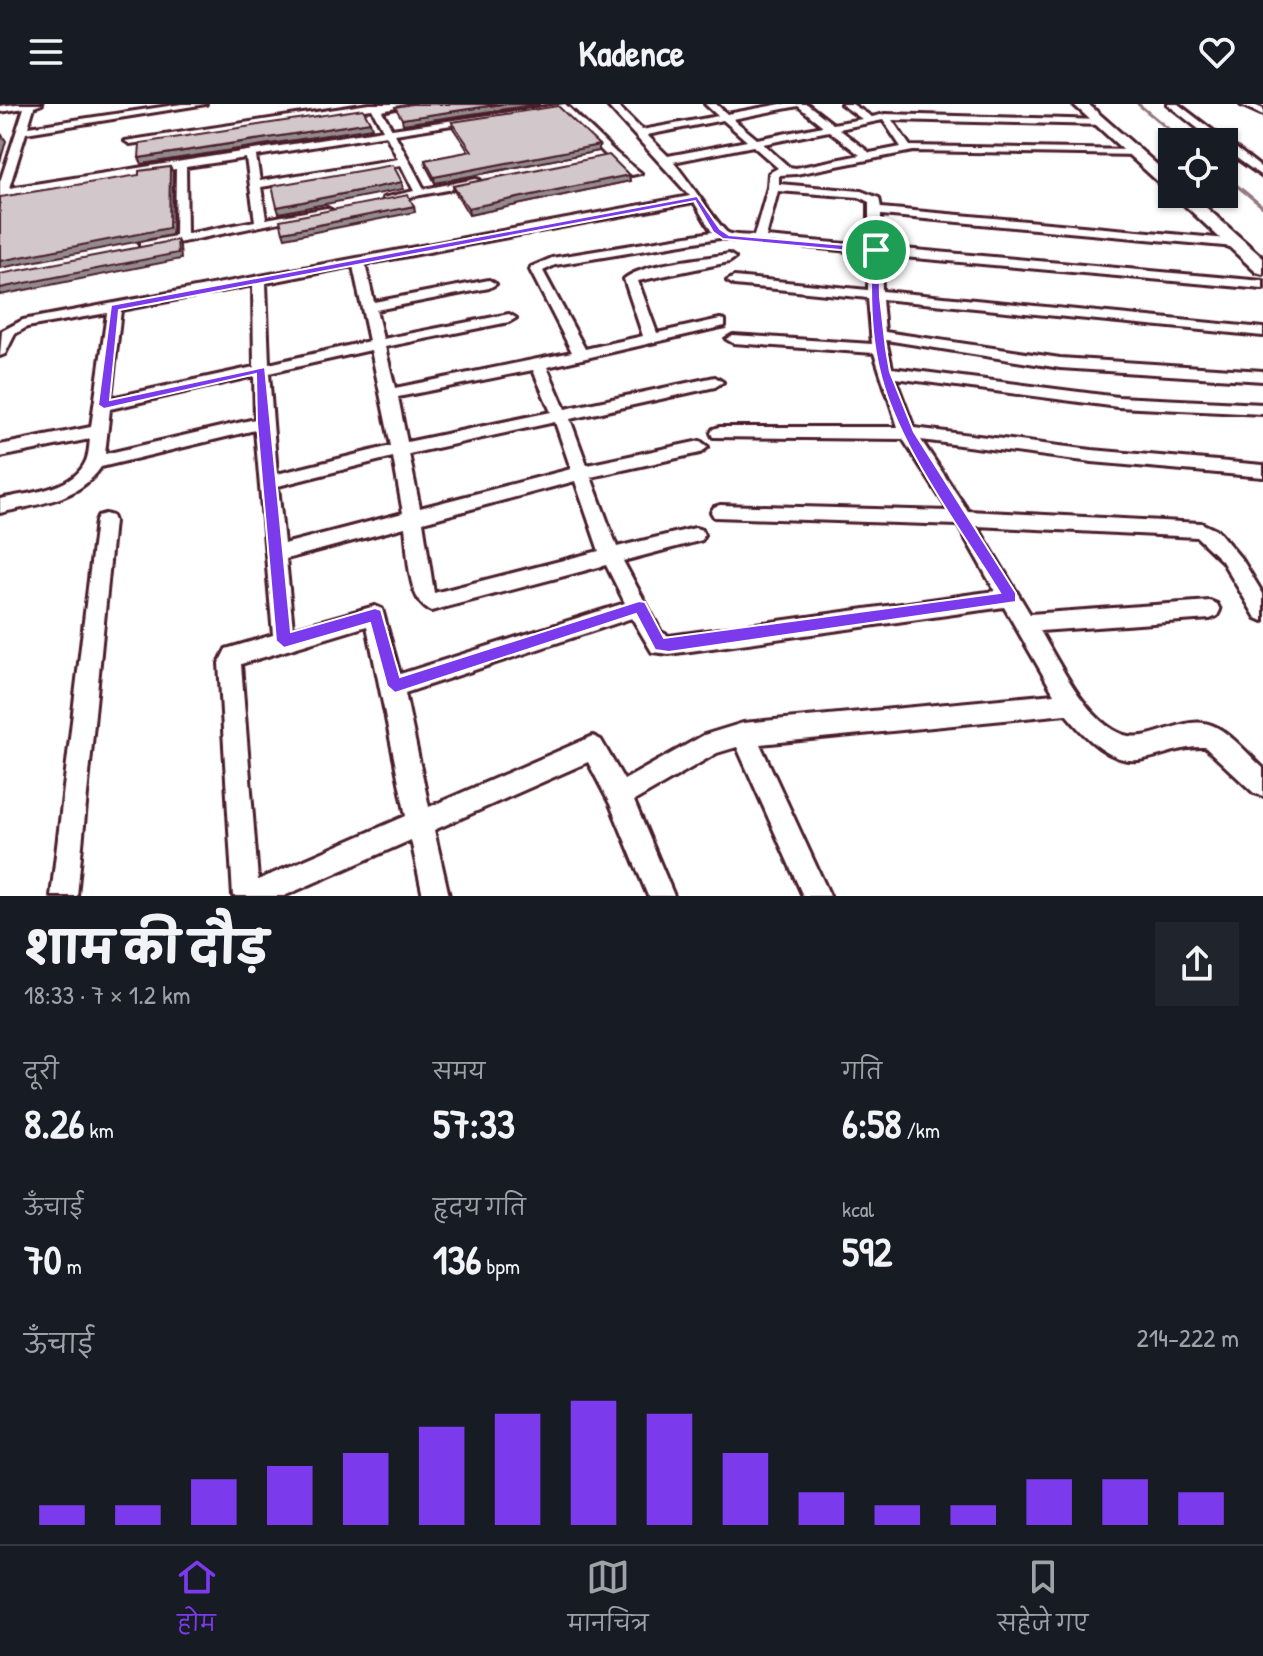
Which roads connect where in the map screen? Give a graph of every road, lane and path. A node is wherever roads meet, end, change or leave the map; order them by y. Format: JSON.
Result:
{"nodes":[{"id":1,"x":37,"y":104,"type":"edge"},
{"id":2,"x":201,"y":104,"type":"edge"},
{"id":3,"x":409,"y":104,"type":"edge"},
{"id":4,"x":561,"y":104,"type":"edge"},
{"id":5,"x":611,"y":104,"type":"edge"},
{"id":6,"x":710,"y":104,"type":"edge"},
{"id":7,"x":798,"y":104,"type":"edge"},
{"id":8,"x":846,"y":104,"type":"edge"},
{"id":9,"x":907,"y":104,"type":"edge"},
{"id":10,"x":964,"y":104,"type":"edge"},
{"id":11,"x":1080,"y":104,"type":"edge"},
{"id":12,"x":1172,"y":104,"type":"edge"},
{"id":13,"x":30,"y":105,"type":"edge"},
{"id":14,"x":1246,"y":105,"type":"edge"},
{"id":15,"x":375,"y":106,"type":"edge"},
{"id":16,"x":1033,"y":106,"type":"edge"},
{"id":17,"x":0,"y":109,"type":"edge"},
{"id":18,"x":133,"y":109,"type":"edge"},
{"id":19,"x":1263,"y":112,"type":"edge"},
{"id":20,"x":885,"y":117,"type":"junction"},
{"id":21,"x":915,"y":117,"type":"junction"},
{"id":22,"x":727,"y":118,"type":"junction"},
{"id":23,"x":868,"y":118,"type":"junction"},
{"id":24,"x":977,"y":119,"type":"junction"},
{"id":25,"x":1045,"y":121,"type":"junction"},
{"id":26,"x":1102,"y":123,"type":"junction"},
{"id":27,"x":829,"y":127,"type":"junction"},
{"id":28,"x":1203,"y":128,"type":"edge"},
{"id":29,"x":25,"y":130,"type":"junction"},
{"id":30,"x":390,"y":131,"type":"junction"},
{"id":31,"x":639,"y":133,"type":"junction"},
{"id":32,"x":130,"y":141,"type":"junction"},
{"id":33,"x":754,"y":144,"type":"junction"},
{"id":34,"x":907,"y":149,"type":"junction"},
{"id":35,"x":250,"y":152,"type":"junction"},
{"id":36,"x":1135,"y":153,"type":"junction"},
{"id":37,"x":612,"y":155,"type":"junction"},
{"id":38,"x":1238,"y":155,"type":"edge"},
{"id":39,"x":867,"y":156,"type":"junction"},
{"id":40,"x":597,"y":158,"type":"edge"},
{"id":41,"x":666,"y":160,"type":"junction"},
{"id":42,"x":406,"y":161,"type":"junction"},
{"id":43,"x":181,"y":164,"type":"junction"},
{"id":44,"x":786,"y":169,"type":"junction"},
{"id":45,"x":127,"y":172,"type":"junction"},
{"id":46,"x":636,"y":173,"type":"dead end"},
{"id":47,"x":1158,"y":174,"type":"edge"},
{"id":48,"x":1263,"y":174,"type":"edge"},
{"id":49,"x":495,"y":179,"type":"edge"},
{"id":50,"x":255,"y":185,"type":"junction"},
{"id":51,"x":774,"y":187,"type":"junction"},
{"id":52,"x":421,"y":193,"type":"junction"},
{"id":53,"x":1,"y":195,"type":"edge"},
{"id":54,"x":697,"y":198,"type":"junction"},
{"id":55,"x":378,"y":201,"type":"edge"},
{"id":56,"x":1196,"y":208,"type":"edge"},
{"id":57,"x":334,"y":210,"type":"edge"},
{"id":58,"x":877,"y":211,"type":"junction"},
{"id":59,"x":261,"y":223,"type":"junction"},
{"id":60,"x":720,"y":234,"type":"junction"},
{"id":61,"x":181,"y":239,"type":"junction"},
{"id":62,"x":759,"y":239,"type":"junction"},
{"id":63,"x":1235,"y":243,"type":"junction"},
{"id":64,"x":136,"y":248,"type":"edge"},
{"id":65,"x":876,"y":250,"type":"junction"},
{"id":66,"x":729,"y":258,"type":"dead end"},
{"id":67,"x":358,"y":262,"type":"junction"},
{"id":68,"x":1263,"y":268,"type":"edge"},
{"id":69,"x":259,"y":281,"type":"junction"},
{"id":70,"x":734,"y":281,"type":"dead end"},
{"id":71,"x":489,"y":284,"type":"dead end"},
{"id":72,"x":1263,"y":285,"type":"edge"},
{"id":73,"x":875,"y":297,"type":"junction"},
{"id":74,"x":370,"y":307,"type":"junction"},
{"id":75,"x":114,"y":308,"type":"junction"},
{"id":76,"x":509,"y":318,"type":"dead end"},
{"id":77,"x":720,"y":323,"type":"dead end"},
{"id":78,"x":1263,"y":332,"type":"edge"},
{"id":79,"x":651,"y":338,"type":"junction"},
{"id":80,"x":733,"y":339,"type":"dead end"},
{"id":81,"x":880,"y":342,"type":"junction"},
{"id":82,"x":378,"y":344,"type":"junction"},
{"id":83,"x":0,"y":351,"type":"edge"},
{"id":84,"x":581,"y":355,"type":"junction"},
{"id":85,"x":538,"y":364,"type":"junction"},
{"id":86,"x":261,"y":370,"type":"junction"},
{"id":87,"x":885,"y":372,"type":"junction"},
{"id":88,"x":1263,"y":376,"type":"edge"},
{"id":89,"x":715,"y":382,"type":"dead end"},
{"id":90,"x":389,"y":394,"type":"junction"},
{"id":91,"x":104,"y":405,"type":"junction"},
{"id":92,"x":1263,"y":409,"type":"edge"},
{"id":93,"x":561,"y":417,"type":"junction"},
{"id":94,"x":263,"y":423,"type":"junction"},
{"id":95,"x":99,"y":431,"type":"junction"},
{"id":96,"x":719,"y":433,"type":"dead end"},
{"id":97,"x":908,"y":433,"type":"junction"},
{"id":98,"x":700,"y":447,"type":"dead end"},
{"id":99,"x":398,"y":450,"type":"junction"},
{"id":100,"x":0,"y":451,"type":"edge"},
{"id":101,"x":95,"y":462,"type":"junction"},
{"id":102,"x":1263,"y":471,"type":"edge"},
{"id":103,"x":581,"y":473,"type":"junction"},
{"id":104,"x":269,"y":482,"type":"junction"},
{"id":105,"x":0,"y":506,"type":"edge"},
{"id":106,"x":720,"y":512,"type":"dead end"},
{"id":107,"x":413,"y":517,"type":"junction"},
{"id":108,"x":963,"y":518,"type":"junction"},
{"id":109,"x":105,"y":521,"type":"dead end"},
{"id":110,"x":695,"y":535,"type":"dead end"},
{"id":111,"x":275,"y":554,"type":"junction"},
{"id":112,"x":610,"y":555,"type":"junction"},
{"id":113,"x":1011,"y":597,"type":"junction"},
{"id":114,"x":639,"y":607,"type":"junction"},
{"id":115,"x":1210,"y":610,"type":"dead end"},
{"id":116,"x":1263,"y":612,"type":"edge"},
{"id":117,"x":1026,"y":623,"type":"junction"},
{"id":118,"x":284,"y":641,"type":"junction"},
{"id":119,"x":395,"y":686,"type":"junction"},
{"id":120,"x":1071,"y":703,"type":"junction"},
{"id":121,"x":743,"y":734,"type":"junction"},
{"id":122,"x":1263,"y":784,"type":"edge"},
{"id":123,"x":619,"y":796,"type":"junction"},
{"id":124,"x":419,"y":824,"type":"junction"},
{"id":125,"x":64,"y":896,"type":"edge"},
{"id":126,"x":246,"y":896,"type":"edge"},
{"id":127,"x":253,"y":896,"type":"edge"},
{"id":128,"x":436,"y":896,"type":"edge"},
{"id":129,"x":661,"y":896,"type":"edge"},
{"id":130,"x":817,"y":896,"type":"edge"}],
"edges":[{"from":1,"to":13,"type":"street"},
{"from":2,"to":18,"type":"street"},
{"from":3,"to":15,"type":"street"},
{"from":4,"to":30,"type":"street"},
{"from":4,"to":37,"type":"street"},
{"from":5,"to":31,"type":"street"},
{"from":6,"to":22,"type":"street"},
{"from":7,"to":22,"type":"street"},
{"from":7,"to":27,"type":"street"},
{"from":8,"to":23,"type":"street"},
{"from":9,"to":21,"type":"street"},
{"from":10,"to":24,"type":"street"},
{"from":11,"to":26,"type":"street"},
{"from":12,"to":28,"type":"street"},
{"from":13,"to":17,"type":"street"},
{"from":13,"to":29,"type":"street"},
{"from":14,"to":19,"type":"street"},
{"from":15,"to":30,"type":"street"},
{"from":15,"to":32,"type":"street"},
{"from":16,"to":25,"type":"street"},
{"from":18,"to":29,"type":"street"},
{"from":18,"to":32,"type":"street"},
{"from":20,"to":21,"type":"street"},
{"from":20,"to":23,"type":"street"},
{"from":20,"to":34,"type":"street"},
{"from":21,"to":24,"type":"street"},
{"from":22,"to":31,"type":"street"},
{"from":22,"to":33,"type":"street"},
{"from":23,"to":27,"type":"street"},
{"from":24,"to":25,"type":"street"},
{"from":25,"to":26,"type":"street"},
{"from":26,"to":36,"type":"street"},
{"from":27,"to":33,"type":"street"},
{"from":27,"to":39,"type":"street"},
{"from":29,"to":53,"type":"street"},
{"from":30,"to":35,"type":"street"},
{"from":30,"to":42,"type":"street"},
{"from":31,"to":41,"type":"street"},
{"from":32,"to":45,"type":"street"},
{"from":33,"to":41,"type":"street"},
{"from":33,"to":44,"type":"street"},
{"from":34,"to":36,"type":"street"},
{"from":34,"to":39,"type":"street"},
{"from":35,"to":43,"type":"street"},
{"from":35,"to":50,"type":"street"},
{"from":36,"to":47,"type":"street"},
{"from":37,"to":40,"type":"street"},
{"from":37,"to":46,"type":"street"},
{"from":38,"to":48,"type":"street"},
{"from":39,"to":44,"type":"street"},
{"from":41,"to":54,"type":"street"},
{"from":42,"to":50,"type":"street"},
{"from":42,"to":52,"type":"street"},
{"from":43,"to":45,"type":"street"},
{"from":43,"to":61,"type":"street"},
{"from":44,"to":51,"type":"street"},
{"from":45,"to":53,"type":"street"},
{"from":49,"to":52,"type":"street"},
{"from":50,"to":59,"type":"street"},
{"from":51,"to":58,"type":"street"},
{"from":51,"to":62,"type":"street"},
{"from":52,"to":55,"type":"street"},
{"from":54,"to":60,"type":"street"},
{"from":54,"to":67,"type":"street"},
{"from":56,"to":63,"type":"street"},
{"from":57,"to":59,"type":"street"},
{"from":58,"to":63,"type":"street"},
{"from":58,"to":65,"type":"street"},
{"from":59,"to":61,"type":"street"},
{"from":60,"to":62,"type":"street"},
{"from":60,"to":84,"type":"street"},
{"from":61,"to":64,"type":"street"},
{"from":62,"to":65,"type":"street"},
{"from":63,"to":68,"type":"street"},
{"from":65,"to":72,"type":"street"},
{"from":65,"to":73,"type":"street"},
{"from":66,"to":79,"type":"street"},
{"from":67,"to":69,"type":"street"},
{"from":67,"to":74,"type":"street"},
{"from":69,"to":75,"type":"street"},
{"from":69,"to":86,"type":"street"},
{"from":70,"to":73,"type":"street"},
{"from":71,"to":74,"type":"street"},
{"from":73,"to":78,"type":"street"},
{"from":73,"to":81,"type":"street"},
{"from":74,"to":82,"type":"street"},
{"from":75,"to":83,"type":"street"},
{"from":75,"to":91,"type":"street"},
{"from":76,"to":82,"type":"street"},
{"from":77,"to":79,"type":"street"},
{"from":79,"to":84,"type":"street"},
{"from":80,"to":81,"type":"street"},
{"from":81,"to":87,"type":"street"},
{"from":81,"to":88,"type":"street"},
{"from":82,"to":86,"type":"street"},
{"from":82,"to":90,"type":"street"},
{"from":84,"to":85,"type":"street"},
{"from":85,"to":90,"type":"street"},
{"from":85,"to":93,"type":"street"},
{"from":86,"to":91,"type":"street"},
{"from":86,"to":94,"type":"street"},
{"from":87,"to":92,"type":"street"},
{"from":87,"to":97,"type":"street"},
{"from":89,"to":93,"type":"street"},
{"from":90,"to":99,"type":"street"},
{"from":91,"to":95,"type":"street"},
{"from":93,"to":99,"type":"street"},
{"from":93,"to":103,"type":"street"},
{"from":94,"to":101,"type":"street"},
{"from":94,"to":104,"type":"street"},
{"from":95,"to":100,"type":"street"},
{"from":95,"to":101,"type":"street"},
{"from":96,"to":97,"type":"street"},
{"from":97,"to":102,"type":"street"},
{"from":97,"to":108,"type":"street"},
{"from":98,"to":103,"type":"street"},
{"from":99,"to":104,"type":"street"},
{"from":99,"to":107,"type":"street"},
{"from":101,"to":105,"type":"street"},
{"from":103,"to":107,"type":"street"},
{"from":103,"to":112,"type":"street"},
{"from":104,"to":111,"type":"street"},
{"from":106,"to":108,"type":"street"},
{"from":107,"to":111,"type":"street"},
{"from":107,"to":112,"type":"street"},
{"from":108,"to":113,"type":"street"},
{"from":108,"to":116,"type":"street"},
{"from":109,"to":125,"type":"street"},
{"from":110,"to":112,"type":"street"},
{"from":111,"to":118,"type":"street"},
{"from":112,"to":114,"type":"street"},
{"from":113,"to":114,"type":"street"},
{"from":113,"to":117,"type":"street"},
{"from":114,"to":119,"type":"street"},
{"from":115,"to":117,"type":"street"},
{"from":117,"to":120,"type":"street"},
{"from":118,"to":119,"type":"street"},
{"from":118,"to":126,"type":"street"},
{"from":119,"to":124,"type":"street"},
{"from":120,"to":121,"type":"street"},
{"from":120,"to":122,"type":"street"},
{"from":121,"to":123,"type":"street"},
{"from":121,"to":130,"type":"street"},
{"from":123,"to":124,"type":"street"},
{"from":123,"to":129,"type":"street"},
{"from":124,"to":127,"type":"street"},
{"from":124,"to":128,"type":"street"}]}
